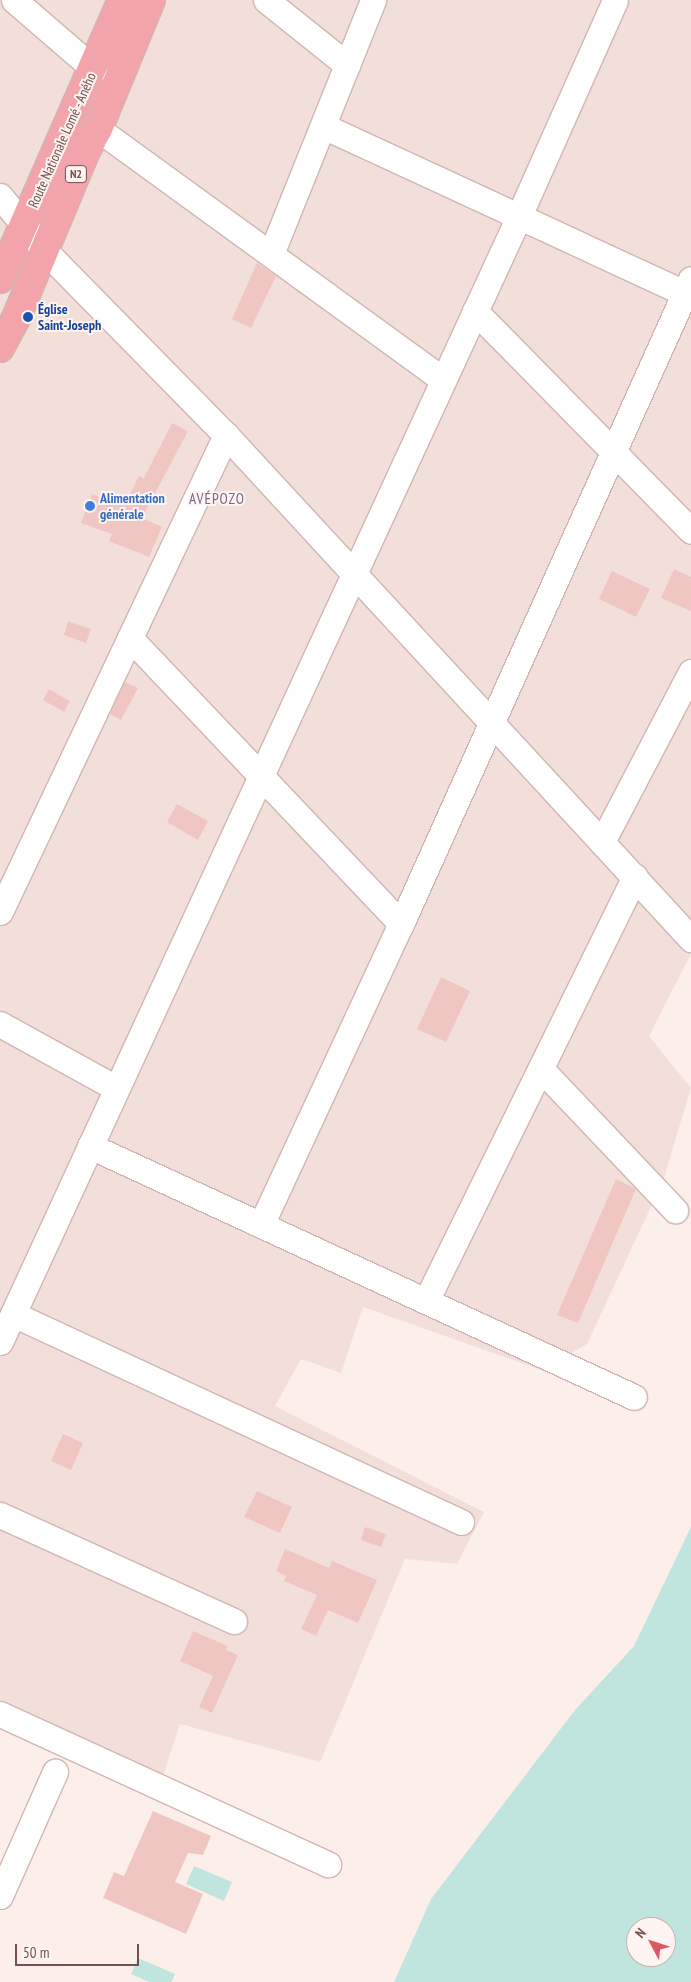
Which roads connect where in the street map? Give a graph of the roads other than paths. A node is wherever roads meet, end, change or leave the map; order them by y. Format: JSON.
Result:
{"nodes":[{"id":1,"x":14,"y":0,"type":"edge"},
{"id":2,"x":122,"y":0,"type":"edge"},
{"id":3,"x":151,"y":0,"type":"edge"},
{"id":4,"x":266,"y":0,"type":"edge"},
{"id":5,"x":373,"y":0,"type":"edge"},
{"id":6,"x":615,"y":0,"type":"edge"},
{"id":7,"x":347,"y":65,"type":"junction"},
{"id":8,"x":94,"y":69,"type":"junction"},
{"id":9,"x":323,"y":126,"type":"junction"},
{"id":10,"x":98,"y":129,"type":"junction"},
{"id":11,"x":0,"y":196,"type":"edge"},
{"id":12,"x":519,"y":216,"type":"junction"},
{"id":13,"x":24,"y":222,"type":"junction"},
{"id":14,"x":45,"y":251,"type":"junction"},
{"id":15,"x":271,"y":254,"type":"junction"},
{"id":16,"x":0,"y":279,"type":"edge"},
{"id":17,"x":689,"y":289,"type":"edge"},
{"id":18,"x":475,"y":311,"type":"junction"},
{"id":19,"x":0,"y":348,"type":"edge"},
{"id":20,"x":442,"y":379,"type":"junction"},
{"id":21,"x":226,"y":434,"type":"junction"},
{"id":22,"x":615,"y":453,"type":"junction"},
{"id":23,"x":691,"y":531,"type":"edge"},
{"id":24,"x":352,"y":573,"type":"junction"},
{"id":25,"x":130,"y":638,"type":"junction"},
{"id":26,"x":691,"y":672,"type":"edge"},
{"id":27,"x":491,"y":723,"type":"junction"},
{"id":28,"x":260,"y":778,"type":"junction"},
{"id":29,"x":602,"y":842,"type":"junction"},
{"id":30,"x":635,"y":877,"type":"junction"},
{"id":31,"x":0,"y":912,"type":"edge"},
{"id":32,"x":401,"y":924,"type":"junction"},
{"id":33,"x":691,"y":939,"type":"edge"},
{"id":34,"x":0,"y":1024,"type":"edge"},
{"id":35,"x":541,"y":1069,"type":"junction"},
{"id":36,"x":116,"y":1088,"type":"junction"},
{"id":37,"x":90,"y":1146,"type":"junction"},
{"id":38,"x":675,"y":1210,"type":"dead end"},
{"id":39,"x":261,"y":1225,"type":"junction"},
{"id":40,"x":426,"y":1301,"type":"junction"},
{"id":41,"x":13,"y":1314,"type":"junction"},
{"id":42,"x":0,"y":1342,"type":"edge"},
{"id":43,"x":634,"y":1397,"type":"dead end"},
{"id":44,"x":0,"y":1516,"type":"edge"},
{"id":45,"x":461,"y":1522,"type":"dead end"},
{"id":46,"x":234,"y":1620,"type":"dead end"},
{"id":47,"x":0,"y":1714,"type":"edge"},
{"id":48,"x":55,"y":1772,"type":"dead end"},
{"id":49,"x":328,"y":1864,"type":"dead end"},
{"id":50,"x":0,"y":1896,"type":"edge"}],
"edges":[{"from":1,"to":8,"type":"street"},
{"from":2,"to":8,"type":"highway","name":"Route Nationale Lomé - Aného","number":"N2"},
{"from":3,"to":10,"type":"highway","name":"Route Nationale Lomé - Aného","number":"N2"},
{"from":4,"to":7,"type":"street"},
{"from":5,"to":7,"type":"street"},
{"from":6,"to":12,"type":"street"},
{"from":7,"to":9,"type":"street"},
{"from":8,"to":13,"type":"highway","name":"Route Nationale Lomé - Aného","number":"N2"},
{"from":9,"to":12,"type":"street"},
{"from":9,"to":15,"type":"street"},
{"from":10,"to":14,"type":"highway","name":"Route Nationale Lomé - Aného","number":"N2"},
{"from":10,"to":15,"type":"street"},
{"from":11,"to":13,"type":"street"},
{"from":12,"to":17,"type":"street"},
{"from":12,"to":18,"type":"street"},
{"from":13,"to":14,"type":"street"},
{"from":13,"to":16,"type":"highway","name":"Route Nationale Lomé - Aného","number":"N2"},
{"from":14,"to":19,"type":"highway","name":"Route Nationale Lomé - Aného","number":"N2"},
{"from":14,"to":21,"type":"street"},
{"from":15,"to":20,"type":"street"},
{"from":17,"to":22,"type":"street"},
{"from":18,"to":20,"type":"street"},
{"from":18,"to":22,"type":"street"},
{"from":20,"to":24,"type":"street"},
{"from":21,"to":24,"type":"street"},
{"from":21,"to":25,"type":"street"},
{"from":22,"to":23,"type":"street"},
{"from":22,"to":27,"type":"street"},
{"from":24,"to":27,"type":"street"},
{"from":24,"to":28,"type":"street"},
{"from":25,"to":28,"type":"street"},
{"from":25,"to":31,"type":"street"},
{"from":26,"to":29,"type":"street"},
{"from":27,"to":29,"type":"street"},
{"from":27,"to":32,"type":"street"},
{"from":28,"to":32,"type":"street"},
{"from":28,"to":36,"type":"street"},
{"from":29,"to":30,"type":"street"},
{"from":30,"to":33,"type":"street"},
{"from":30,"to":35,"type":"street"},
{"from":32,"to":39,"type":"street"},
{"from":34,"to":36,"type":"street"},
{"from":35,"to":38,"type":"street"},
{"from":35,"to":40,"type":"street"},
{"from":36,"to":37,"type":"street"},
{"from":37,"to":39,"type":"street"},
{"from":37,"to":41,"type":"street"},
{"from":39,"to":40,"type":"street"},
{"from":40,"to":43,"type":"street"},
{"from":41,"to":42,"type":"street"},
{"from":41,"to":45,"type":"street"},
{"from":44,"to":46,"type":"street"},
{"from":47,"to":49,"type":"street"},
{"from":48,"to":50,"type":"street"}]}
